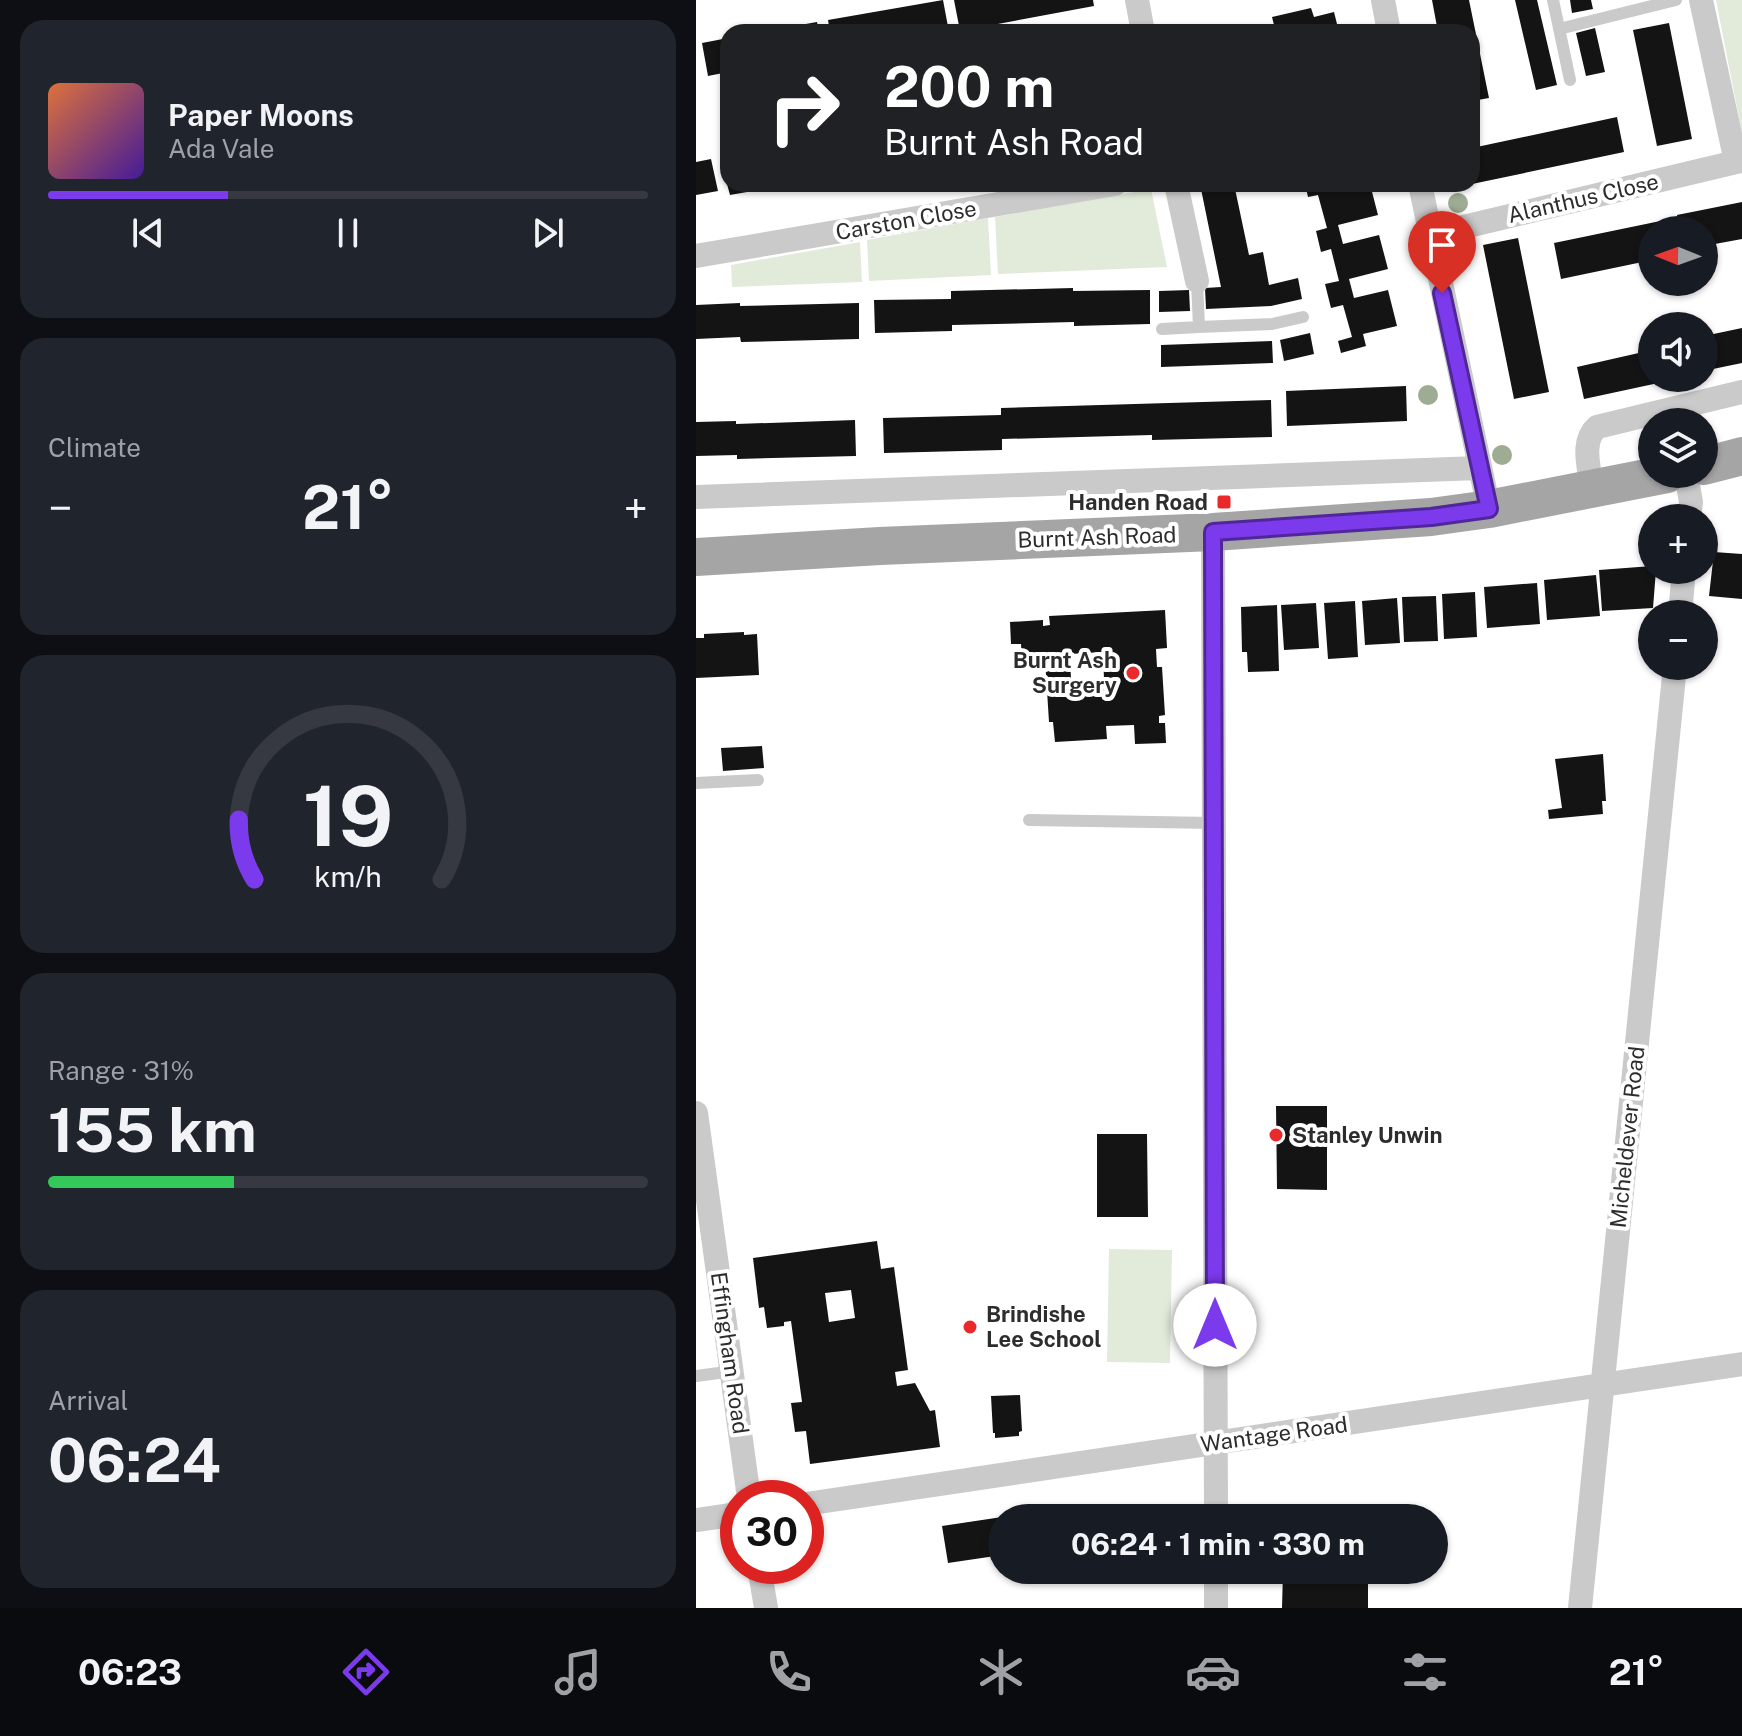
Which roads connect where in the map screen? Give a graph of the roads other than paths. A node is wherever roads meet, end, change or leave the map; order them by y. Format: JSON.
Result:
{"nodes":[{"id":1,"x":1137,"y":0,"type":"edge"},
{"id":2,"x":1383,"y":0,"type":"edge"},
{"id":3,"x":1553,"y":0,"type":"edge"},
{"id":4,"x":1676,"y":0,"type":"edge"},
{"id":5,"x":1701,"y":0,"type":"edge"},
{"id":6,"x":1142,"y":24,"type":"edge"},
{"id":7,"x":1388,"y":24,"type":"edge"},
{"id":8,"x":1559,"y":29,"type":"junction"},
{"id":9,"x":1570,"y":80,"type":"dead end"},
{"id":10,"x":1739,"y":162,"type":"edge"},
{"id":11,"x":1068,"y":192,"type":"edge"},
{"id":12,"x":1178,"y":192,"type":"edge"},
{"id":13,"x":1422,"y":192,"type":"edge"},
{"id":14,"x":1430,"y":235,"type":"junction"},
{"id":15,"x":696,"y":256,"type":"edge"},
{"id":16,"x":1197,"y":281,"type":"joint"},
{"id":17,"x":1303,"y":317,"type":"dead end"},
{"id":18,"x":1199,"y":327,"type":"junction"},
{"id":19,"x":1162,"y":329,"type":"dead end"},
{"id":20,"x":1742,"y":392,"type":"edge"},
{"id":21,"x":1742,"y":456,"type":"edge"},
{"id":22,"x":1718,"y":462,"type":"edge"},
{"id":23,"x":1478,"y":468,"type":"junction"},
{"id":24,"x":1638,"y":480,"type":"edge"},
{"id":25,"x":1592,"y":490,"type":"junction"},
{"id":26,"x":696,"y":497,"type":"edge"},
{"id":27,"x":1489,"y":509,"type":"junction"},
{"id":28,"x":1213,"y":532,"type":"junction"},
{"id":29,"x":696,"y":557,"type":"edge"},
{"id":30,"x":1674,"y":680,"type":"edge"},
{"id":31,"x":758,"y":780,"type":"dead end"},
{"id":32,"x":696,"y":783,"type":"edge"},
{"id":33,"x":1029,"y":820,"type":"dead end"},
{"id":34,"x":1214,"y":823,"type":"junction"},
{"id":35,"x":696,"y":1113,"type":"edge"},
{"id":36,"x":1742,"y":1364,"type":"edge"},
{"id":37,"x":733,"y":1371,"type":"junction"},
{"id":38,"x":696,"y":1376,"type":"edge"},
{"id":39,"x":1602,"y":1385,"type":"junction"},
{"id":40,"x":1216,"y":1443,"type":"junction"},
{"id":41,"x":747,"y":1480,"type":"edge"},
{"id":42,"x":824,"y":1501,"type":"edge"},
{"id":43,"x":1216,"y":1504,"type":"edge"},
{"id":44,"x":720,"y":1517,"type":"edge"},
{"id":45,"x":696,"y":1520,"type":"edge"},
{"id":46,"x":762,"y":1584,"type":"edge"},
{"id":47,"x":1216,"y":1584,"type":"edge"},
{"id":48,"x":766,"y":1608,"type":"edge"},
{"id":49,"x":1216,"y":1608,"type":"edge"},
{"id":50,"x":1580,"y":1608,"type":"edge"}],
"edges":[{"from":1,"to":6,"type":"street"},
{"from":2,"to":7,"type":"street"},
{"from":3,"to":8,"type":"lane"},
{"from":4,"to":8,"type":"lane"},
{"from":5,"to":10,"type":"street","name":"Alanthus Close"},
{"from":8,"to":9,"type":"lane"},
{"from":10,"to":14,"type":"street","name":"Alanthus Close"},
{"from":11,"to":15,"type":"street","name":"Carston Close"},
{"from":12,"to":16,"type":"street"},
{"from":13,"to":14,"type":"street"},
{"from":14,"to":23,"type":"street"},
{"from":16,"to":18,"type":"lane"},
{"from":17,"to":18,"type":"lane"},
{"from":18,"to":19,"type":"lane"},
{"from":20,"to":25,"type":"street"},
{"from":21,"to":22,"type":"main road"},
{"from":23,"to":26,"type":"street"},
{"from":23,"to":27,"type":"street"},
{"from":24,"to":25,"type":"main road","name":"Burnt Ash Road"},
{"from":25,"to":27,"type":"main road","name":"Burnt Ash Road"},
{"from":27,"to":28,"type":"main road","name":"Burnt Ash Road"},
{"from":28,"to":29,"type":"main road","name":"Burnt Ash Road"},
{"from":28,"to":34,"type":"street"},
{"from":30,"to":39,"type":"street","name":"Micheldever Road"},
{"from":31,"to":32,"type":"lane"},
{"from":33,"to":34,"type":"lane"},
{"from":34,"to":40,"type":"street"},
{"from":35,"to":37,"type":"street","name":"Effingham Road"},
{"from":36,"to":39,"type":"street","name":"Wantage Road"},
{"from":37,"to":38,"type":"lane"},
{"from":37,"to":41,"type":"street","name":"Effingham Road"},
{"from":39,"to":40,"type":"street","name":"Wantage Road"},
{"from":39,"to":50,"type":"street","name":"Micheldever Road"},
{"from":40,"to":42,"type":"street","name":"Wantage Road"},
{"from":40,"to":43,"type":"street"},
{"from":44,"to":45,"type":"street"},
{"from":46,"to":48,"type":"street"},
{"from":47,"to":49,"type":"street"}]}
